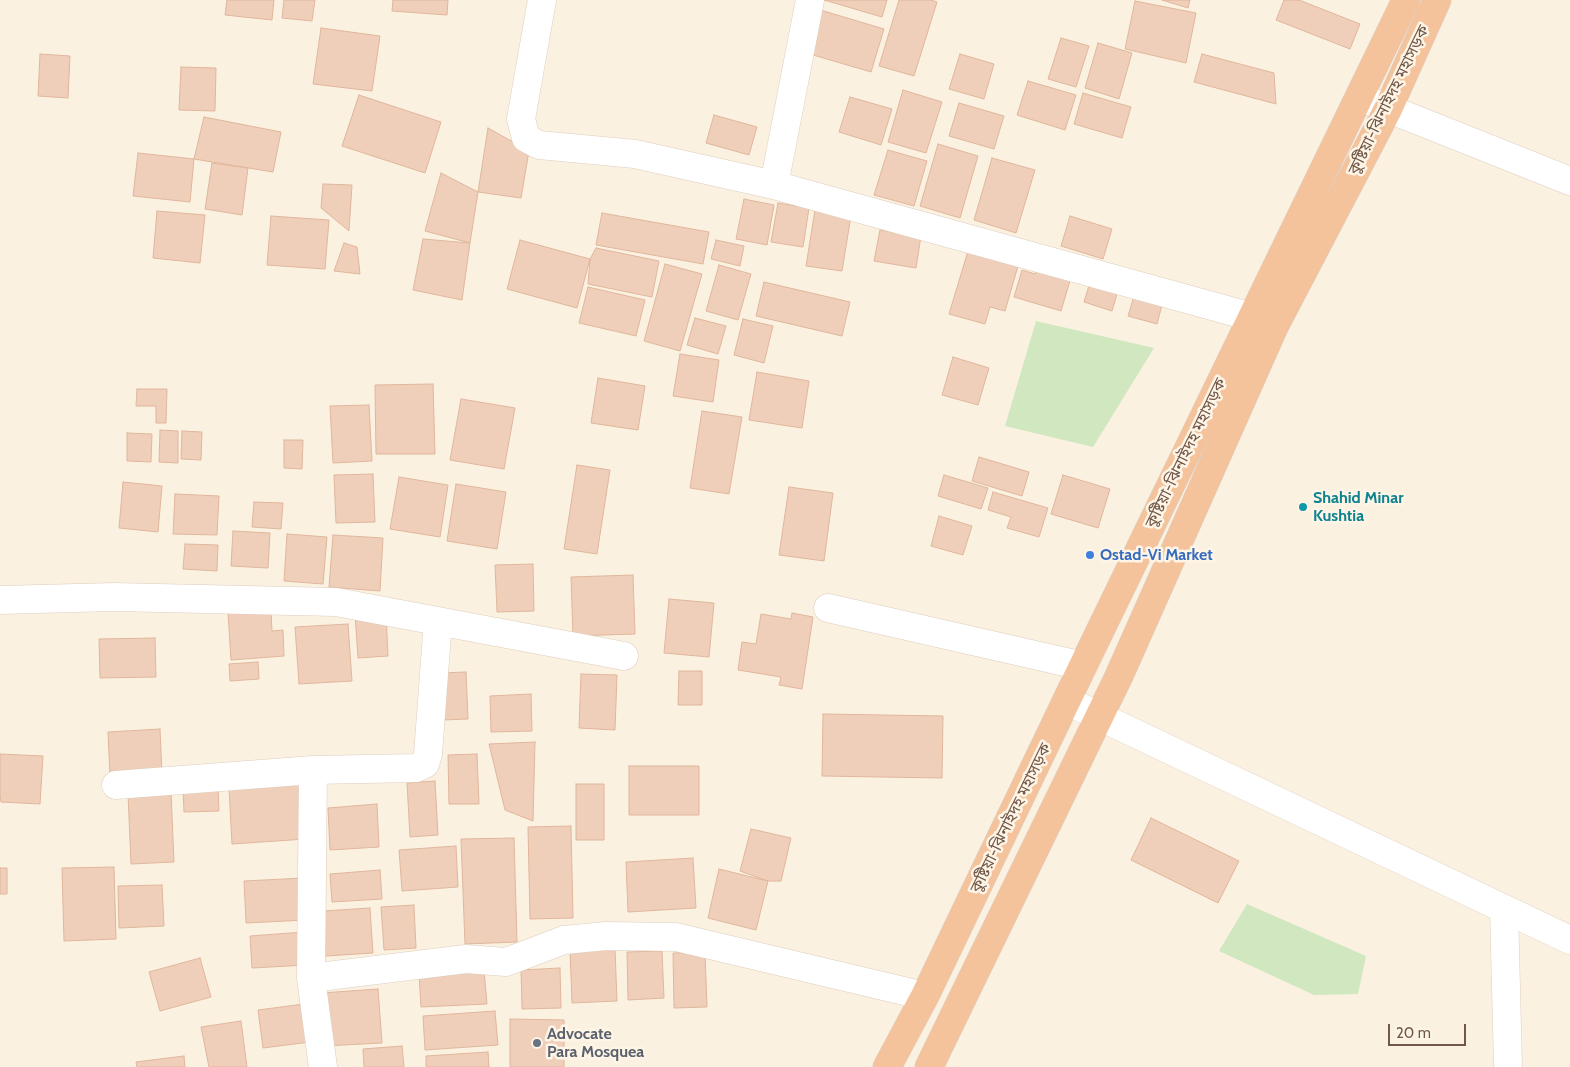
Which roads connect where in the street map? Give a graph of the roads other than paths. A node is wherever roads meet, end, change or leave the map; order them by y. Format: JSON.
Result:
{"nodes":[{"id":1,"x":542,"y":0,"type":"edge"},
{"id":2,"x":810,"y":0,"type":"edge"},
{"id":3,"x":1406,"y":0,"type":"edge"},
{"id":4,"x":1437,"y":0,"type":"edge"},
{"id":5,"x":1359,"y":97,"type":"junction"},
{"id":6,"x":1388,"y":108,"type":"junction"},
{"id":7,"x":1570,"y":181,"type":"edge"},
{"id":8,"x":774,"y":185,"type":"junction"},
{"id":9,"x":1252,"y":317,"type":"junction"},
{"id":10,"x":0,"y":600,"type":"edge"},
{"id":11,"x":828,"y":608,"type":"dead end"},
{"id":12,"x":438,"y":621,"type":"junction"},
{"id":13,"x":624,"y":656,"type":"dead end"},
{"id":14,"x":1083,"y":666,"type":"junction"},
{"id":15,"x":1067,"y":701,"type":"junction"},
{"id":16,"x":1099,"y":716,"type":"junction"},
{"id":17,"x":313,"y":770,"type":"junction"},
{"id":18,"x":116,"y":785,"type":"dead end"},
{"id":19,"x":1504,"y":909,"type":"junction"},
{"id":20,"x":1570,"y":940,"type":"edge"},
{"id":21,"x":311,"y":978,"type":"junction"},
{"id":22,"x":925,"y":996,"type":"junction"},
{"id":23,"x":323,"y":1067,"type":"edge"},
{"id":24,"x":887,"y":1067,"type":"edge"},
{"id":25,"x":930,"y":1067,"type":"edge"},
{"id":26,"x":1508,"y":1067,"type":"edge"}],
"edges":[{"from":1,"to":8,"type":"street"},
{"from":2,"to":8,"type":"street"},
{"from":3,"to":5,"type":"highway","name":"কুষ্টিয়া-ঝিনাইদহ মহাসড়ক"},
{"from":4,"to":6,"type":"highway","name":"কুষ্টিয়া-ঝিনাইদহ মহাসড়ক"},
{"from":5,"to":6,"type":"street"},
{"from":5,"to":9,"type":"highway","name":"কুষ্টিয়া-ঝিনাইদহ মহাসড়ক"},
{"from":6,"to":7,"type":"street"},
{"from":6,"to":16,"type":"highway","name":"কুষ্টিয়া-ঝিনাইদহ মহাসড়ক"},
{"from":8,"to":9,"type":"street"},
{"from":9,"to":14,"type":"highway","name":"কুষ্টিয়া-ঝিনাইদহ মহাসড়ক"},
{"from":10,"to":12,"type":"street"},
{"from":11,"to":14,"type":"street"},
{"from":12,"to":13,"type":"street"},
{"from":12,"to":17,"type":"street"},
{"from":14,"to":15,"type":"highway","name":"কুষ্টিয়া-ঝিনাইদহ মহাসড়ক"},
{"from":15,"to":16,"type":"street"},
{"from":15,"to":22,"type":"highway","name":"কুষ্টিয়া-ঝিনাইদহ মহাসড়ক"},
{"from":16,"to":19,"type":"street"},
{"from":16,"to":25,"type":"highway","name":"কুষ্টিয়া-ঝিনাইদহ মহাসড়ক"},
{"from":17,"to":18,"type":"street"},
{"from":17,"to":21,"type":"street"},
{"from":19,"to":20,"type":"street"},
{"from":19,"to":26,"type":"street"},
{"from":21,"to":22,"type":"street"},
{"from":21,"to":23,"type":"street"},
{"from":22,"to":24,"type":"highway","name":"কুষ্টিয়া-ঝিনাইদহ মহাসড়ক"}]}
